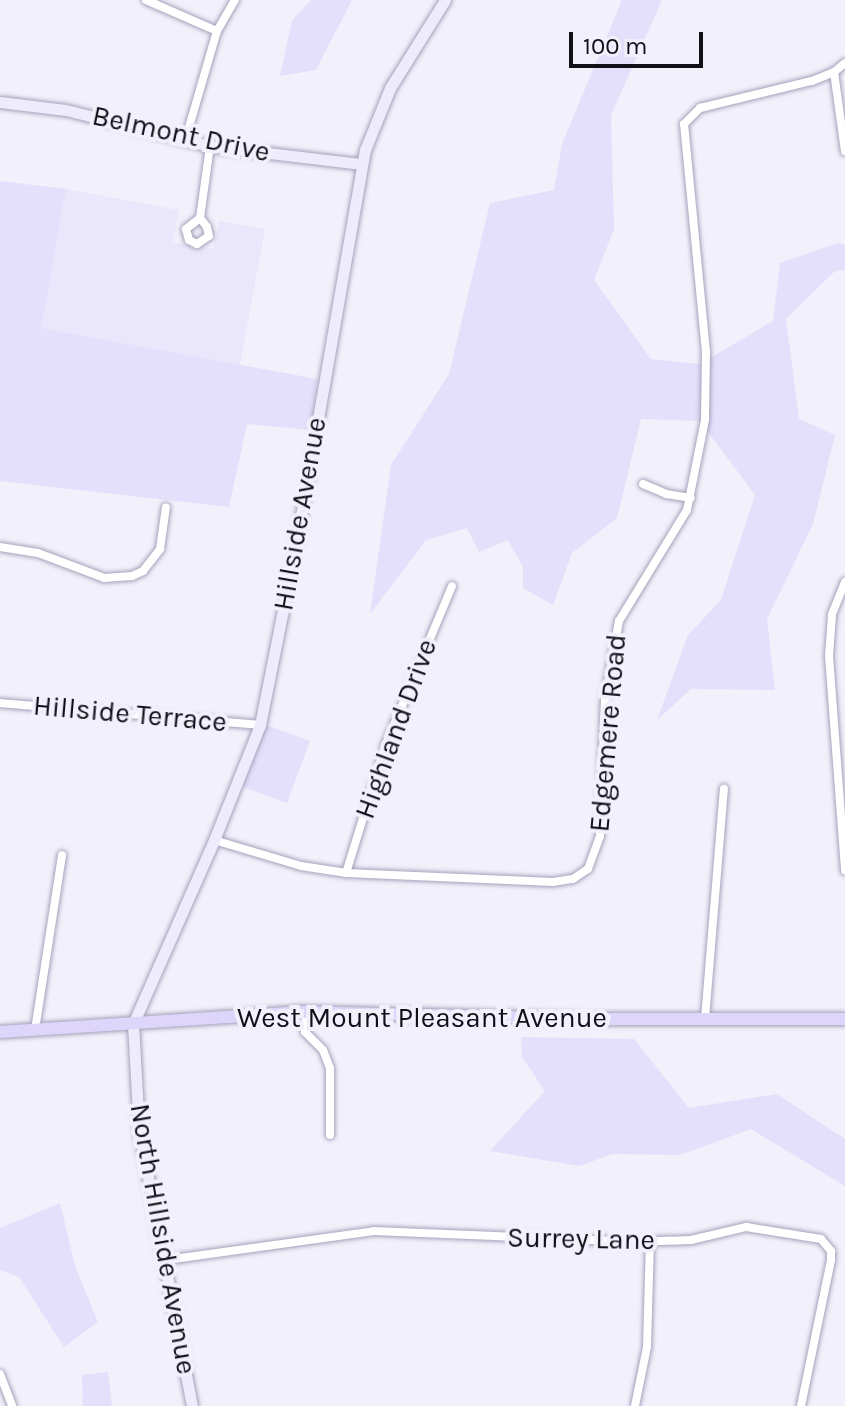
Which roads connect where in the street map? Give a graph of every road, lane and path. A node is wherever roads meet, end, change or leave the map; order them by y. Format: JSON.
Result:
{"nodes":[{"id":1,"x":146,"y":0,"type":"edge"},
{"id":2,"x":235,"y":0,"type":"edge"},
{"id":3,"x":445,"y":0,"type":"edge"},
{"id":4,"x":217,"y":31,"type":"junction"},
{"id":5,"x":845,"y":63,"type":"edge"},
{"id":6,"x":834,"y":72,"type":"junction"},
{"id":7,"x":0,"y":102,"type":"edge"},
{"id":8,"x":185,"y":141,"type":"junction"},
{"id":9,"x":210,"y":146,"type":"junction"},
{"id":10,"x":845,"y":151,"type":"edge"},
{"id":11,"x":361,"y":164,"type":"junction"},
{"id":12,"x":200,"y":218,"type":"dead end"},
{"id":13,"x":643,"y":484,"type":"dead end"},
{"id":14,"x":691,"y":498,"type":"junction"},
{"id":15,"x":166,"y":507,"type":"dead end"},
{"id":16,"x":0,"y":547,"type":"edge"},
{"id":17,"x":845,"y":582,"type":"edge"},
{"id":18,"x":452,"y":586,"type":"dead end"},
{"id":19,"x":0,"y":703,"type":"edge"},
{"id":20,"x":260,"y":725,"type":"junction"},
{"id":21,"x":724,"y":789,"type":"dead end"},
{"id":22,"x":214,"y":840,"type":"junction"},
{"id":23,"x":62,"y":855,"type":"dead end"},
{"id":24,"x":845,"y":870,"type":"edge"},
{"id":25,"x":346,"y":873,"type":"junction"},
{"id":26,"x":306,"y":1012,"type":"junction"},
{"id":27,"x":705,"y":1019,"type":"junction"},
{"id":28,"x":845,"y":1019,"type":"edge"},
{"id":29,"x":133,"y":1024,"type":"junction"},
{"id":30,"x":35,"y":1030,"type":"junction"},
{"id":31,"x":0,"y":1032,"type":"edge"},
{"id":32,"x":330,"y":1135,"type":"dead end"},
{"id":33,"x":650,"y":1241,"type":"junction"},
{"id":34,"x":166,"y":1260,"type":"junction"},
{"id":35,"x":0,"y":1374,"type":"edge"},
{"id":36,"x":12,"y":1406,"type":"edge"},
{"id":37,"x":192,"y":1406,"type":"edge"},
{"id":38,"x":635,"y":1406,"type":"edge"},
{"id":39,"x":801,"y":1406,"type":"edge"}],
"edges":[{"from":1,"to":4,"type":"street"},
{"from":2,"to":4,"type":"street"},
{"from":3,"to":11,"type":"street","name":"Hillside Avenue"},
{"from":4,"to":8,"type":"street"},
{"from":5,"to":6,"type":"street","name":"Edgemere Road"},
{"from":6,"to":10,"type":"street"},
{"from":6,"to":14,"type":"street","name":"Edgemere Road"},
{"from":7,"to":8,"type":"street","name":"Belmont Drive"},
{"from":8,"to":9,"type":"street","name":"Belmont Drive"},
{"from":9,"to":11,"type":"street","name":"Belmont Drive"},
{"from":9,"to":12,"type":"street"},
{"from":11,"to":20,"type":"street","name":"Hillside Avenue"},
{"from":13,"to":14,"type":"street"},
{"from":14,"to":25,"type":"street","name":"Edgemere Road"},
{"from":15,"to":16,"type":"street"},
{"from":17,"to":24,"type":"street"},
{"from":18,"to":25,"type":"street","name":"Highland Drive"},
{"from":19,"to":20,"type":"street","name":"Hillside Terrace"},
{"from":20,"to":22,"type":"street","name":"Hillside Avenue"},
{"from":21,"to":27,"type":"street"},
{"from":22,"to":25,"type":"street","name":"Edgemere Road"},
{"from":22,"to":29,"type":"street","name":"Hillside Avenue"},
{"from":23,"to":30,"type":"street"},
{"from":26,"to":27,"type":"main road","name":"West Mount Pleasant Avenue"},
{"from":26,"to":29,"type":"main road","name":"West Mount Pleasant Avenue"},
{"from":26,"to":32,"type":"street"},
{"from":27,"to":28,"type":"main road","name":"West Mount Pleasant Avenue"},
{"from":29,"to":30,"type":"main road","name":"West Mount Pleasant Avenue"},
{"from":29,"to":34,"type":"street","name":"North Hillside Avenue"},
{"from":30,"to":31,"type":"main road","name":"West Mount Pleasant Avenue"},
{"from":33,"to":34,"type":"street","name":"Surrey Lane"},
{"from":33,"to":38,"type":"street"},
{"from":33,"to":39,"type":"street","name":"Surrey Lane"},
{"from":34,"to":37,"type":"street","name":"North Hillside Avenue"},
{"from":35,"to":36,"type":"street"}]}
